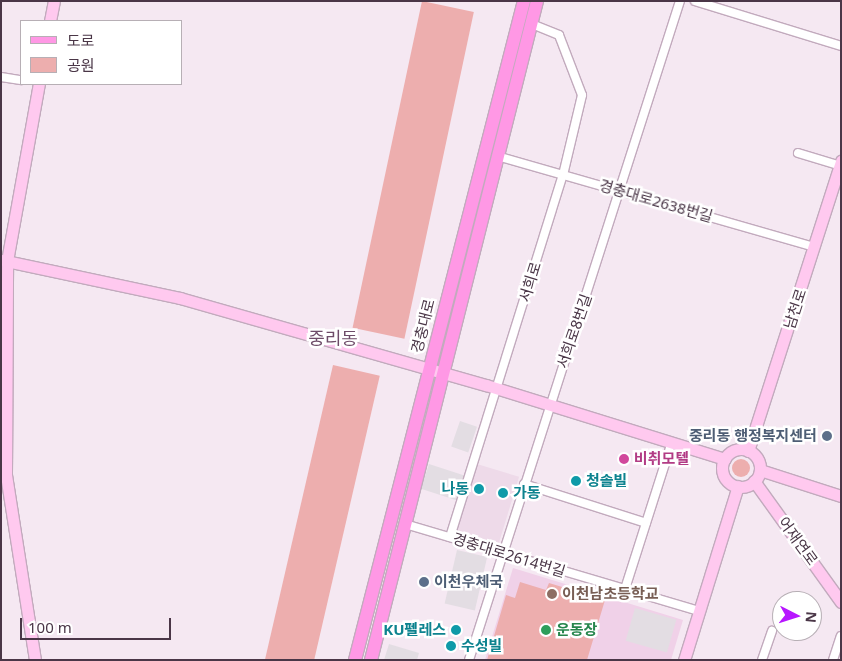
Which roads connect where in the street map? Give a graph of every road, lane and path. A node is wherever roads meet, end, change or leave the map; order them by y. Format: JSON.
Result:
{"nodes":[{"id":1,"x":54,"y":1,"type":"edge"},
{"id":2,"x":524,"y":1,"type":"edge"},
{"id":3,"x":537,"y":1,"type":"edge"},
{"id":4,"x":680,"y":1,"type":"edge"},
{"id":5,"x":696,"y":1,"type":"edge"},
{"id":6,"x":50,"y":20,"type":"edge"},
{"id":7,"x":532,"y":24,"type":"junction"},
{"id":8,"x":841,"y":46,"type":"edge"},
{"id":9,"x":1,"y":77,"type":"edge"},
{"id":10,"x":20,"y":80,"type":"edge"},
{"id":11,"x":40,"y":85,"type":"edge"},
{"id":12,"x":798,"y":153,"type":"dead end"},
{"id":13,"x":497,"y":156,"type":"junction"},
{"id":14,"x":840,"y":164,"type":"edge"},
{"id":15,"x":563,"y":175,"type":"junction"},
{"id":16,"x":622,"y":191,"type":"junction"},
{"id":17,"x":815,"y":247,"type":"junction"},
{"id":18,"x":4,"y":261,"type":"edge"},
{"id":19,"x":429,"y":370,"type":"junction"},
{"id":20,"x":444,"y":374,"type":"junction"},
{"id":21,"x":498,"y":388,"type":"junction"},
{"id":22,"x":549,"y":404,"type":"junction"},
{"id":23,"x":672,"y":442,"type":"junction"},
{"id":24,"x":748,"y":451,"type":"junction"},
{"id":25,"x":725,"y":459,"type":"junction"},
{"id":26,"x":757,"y":476,"type":"junction"},
{"id":27,"x":524,"y":484,"type":"junction"},
{"id":28,"x":738,"y":486,"type":"junction"},
{"id":29,"x":841,"y":496,"type":"edge"},
{"id":30,"x":646,"y":523,"type":"junction"},
{"id":31,"x":405,"y":524,"type":"junction"},
{"id":32,"x":450,"y":537,"type":"junction"},
{"id":33,"x":501,"y":553,"type":"junction"},
{"id":34,"x":625,"y":589,"type":"junction"},
{"id":35,"x":841,"y":602,"type":"edge"},
{"id":36,"x":699,"y":611,"type":"junction"},
{"id":37,"x":772,"y":631,"type":"dead end"},
{"id":38,"x":841,"y":636,"type":"edge"},
{"id":39,"x":35,"y":660,"type":"edge"},
{"id":40,"x":356,"y":660,"type":"edge"},
{"id":41,"x":371,"y":660,"type":"edge"},
{"id":42,"x":469,"y":660,"type":"edge"},
{"id":43,"x":684,"y":660,"type":"edge"},
{"id":44,"x":762,"y":660,"type":"edge"},
{"id":45,"x":833,"y":660,"type":"edge"}],
"edges":[{"from":1,"to":6,"type":"street"},
{"from":2,"to":19,"type":"main road","name":"경충대로"},
{"from":3,"to":7,"type":"main road"},
{"from":4,"to":16,"type":"street","name":"서희로8번길"},
{"from":5,"to":8,"type":"street"},
{"from":7,"to":13,"type":"main road"},
{"from":7,"to":15,"type":"street","name":"서희로"},
{"from":9,"to":10,"type":"street"},
{"from":11,"to":18,"type":"street"},
{"from":12,"to":14,"type":"street","name":"남천로"},
{"from":13,"to":15,"type":"street","name":"경충대로2638번길"},
{"from":13,"to":20,"type":"main road"},
{"from":14,"to":17,"type":"street","name":"남천로"},
{"from":15,"to":16,"type":"street","name":"경충대로2638번길"},
{"from":15,"to":21,"type":"street","name":"서희로"},
{"from":16,"to":17,"type":"street","name":"경충대로2638번길"},
{"from":16,"to":22,"type":"street","name":"서희로8번길"},
{"from":17,"to":24,"type":"street","name":"남천로"},
{"from":18,"to":19,"type":"street"},
{"from":18,"to":39,"type":"street"},
{"from":19,"to":20,"type":"street"},
{"from":19,"to":40,"type":"main road","name":"경충대로"},
{"from":20,"to":21,"type":"street"},
{"from":20,"to":31,"type":"main road"},
{"from":21,"to":22,"type":"street"},
{"from":21,"to":32,"type":"street","name":"서희로"},
{"from":22,"to":23,"type":"street"},
{"from":22,"to":27,"type":"street","name":"서희로8번길"},
{"from":23,"to":25,"type":"street"},
{"from":23,"to":30,"type":"street"},
{"from":24,"to":25,"type":"street"},
{"from":24,"to":26,"type":"street"},
{"from":25,"to":28,"type":"street"},
{"from":26,"to":28,"type":"street"},
{"from":26,"to":29,"type":"street"},
{"from":26,"to":35,"type":"street","name":"어재연로"},
{"from":27,"to":30,"type":"street"},
{"from":27,"to":33,"type":"street","name":"서희로8번길"},
{"from":28,"to":36,"type":"street"},
{"from":30,"to":34,"type":"street"},
{"from":31,"to":32,"type":"street","name":"경충대로2614번길"},
{"from":31,"to":41,"type":"main road"},
{"from":32,"to":33,"type":"street","name":"경충대로2614번길"},
{"from":33,"to":34,"type":"street","name":"경충대로2614번길"},
{"from":33,"to":42,"type":"street","name":"서희로8번길"},
{"from":34,"to":36,"type":"street","name":"경충대로2614번길"},
{"from":36,"to":43,"type":"street"},
{"from":37,"to":44,"type":"street"},
{"from":38,"to":45,"type":"street"}]}
